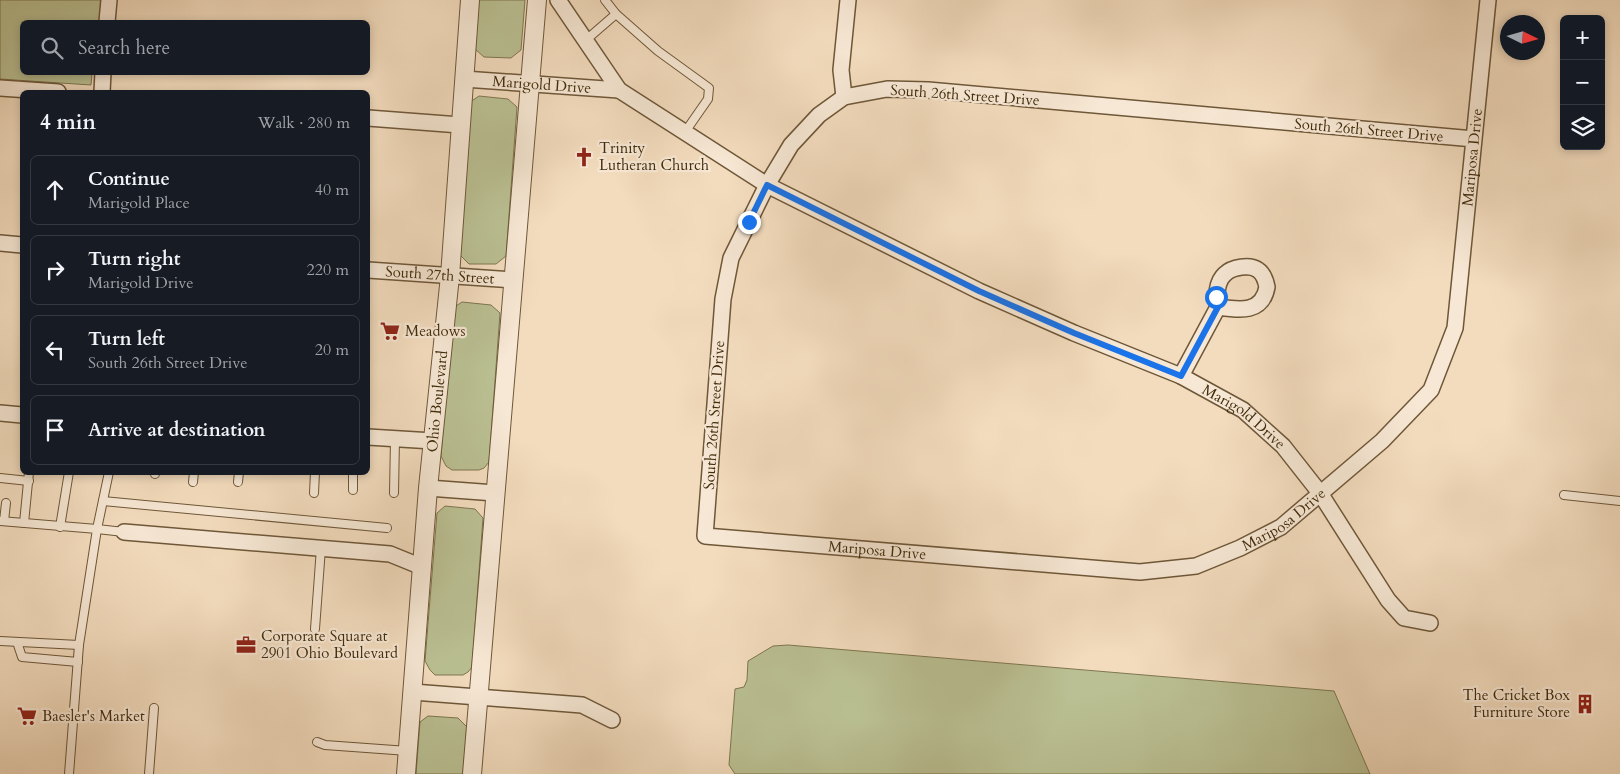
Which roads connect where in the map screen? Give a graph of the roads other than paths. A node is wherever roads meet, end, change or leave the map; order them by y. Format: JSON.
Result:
{"nodes":[{"id":1,"x":109,"y":0,"type":"edge"},
{"id":2,"x":470,"y":0,"type":"edge"},
{"id":3,"x":537,"y":0,"type":"edge"},
{"id":4,"x":558,"y":0,"type":"edge"},
{"id":5,"x":605,"y":0,"type":"edge"},
{"id":6,"x":848,"y":0,"type":"edge"},
{"id":7,"x":1488,"y":0,"type":"edge"},
{"id":8,"x":616,"y":14,"type":"junction"},
{"id":9,"x":107,"y":20,"type":"edge"},
{"id":10,"x":586,"y":40,"type":"junction"},
{"id":11,"x":103,"y":75,"type":"edge"},
{"id":12,"x":464,"y":78,"type":"junction"},
{"id":13,"x":530,"y":83,"type":"junction"},
{"id":14,"x":0,"y":88,"type":"edge"},
{"id":15,"x":29,"y":90,"type":"edge"},
{"id":16,"x":102,"y":90,"type":"edge"},
{"id":17,"x":619,"y":90,"type":"junction"},
{"id":18,"x":844,"y":98,"type":"junction"},
{"id":19,"x":370,"y":118,"type":"edge"},
{"id":20,"x":460,"y":125,"type":"junction"},
{"id":21,"x":685,"y":132,"type":"junction"},
{"id":22,"x":1474,"y":139,"type":"junction"},
{"id":23,"x":767,"y":185,"type":"junction"},
{"id":24,"x":0,"y":243,"type":"edge"},
{"id":25,"x":20,"y":245,"type":"edge"},
{"id":26,"x":370,"y":270,"type":"edge"},
{"id":27,"x":450,"y":276,"type":"junction"},
{"id":28,"x":514,"y":280,"type":"junction"},
{"id":29,"x":1218,"y":307,"type":"dead end"},
{"id":30,"x":1181,"y":376,"type":"junction"},
{"id":31,"x":0,"y":413,"type":"edge"},
{"id":32,"x":20,"y":415,"type":"edge"},
{"id":33,"x":370,"y":437,"type":"edge"},
{"id":34,"x":395,"y":439,"type":"junction"},
{"id":35,"x":433,"y":441,"type":"junction"},
{"id":36,"x":30,"y":475,"type":"edge"},
{"id":37,"x":68,"y":475,"type":"edge"},
{"id":38,"x":108,"y":475,"type":"edge"},
{"id":39,"x":194,"y":475,"type":"edge"},
{"id":40,"x":239,"y":475,"type":"edge"},
{"id":41,"x":315,"y":475,"type":"edge"},
{"id":42,"x":353,"y":475,"type":"edge"},
{"id":43,"x":5,"y":481,"type":"edge"},
{"id":44,"x":29,"y":481,"type":"junction"},
{"id":45,"x":193,"y":482,"type":"dead end"},
{"id":46,"x":238,"y":482,"type":"dead end"},
{"id":47,"x":428,"y":488,"type":"junction"},
{"id":48,"x":353,"y":490,"type":"dead end"},
{"id":49,"x":1320,"y":492,"type":"junction"},
{"id":50,"x":314,"y":493,"type":"dead end"},
{"id":51,"x":394,"y":493,"type":"dead end"},
{"id":52,"x":495,"y":493,"type":"junction"},
{"id":53,"x":1564,"y":496,"type":"dead end"},
{"id":54,"x":1620,"y":500,"type":"edge"},
{"id":55,"x":103,"y":501,"type":"junction"},
{"id":56,"x":6,"y":503,"type":"dead end"},
{"id":57,"x":2,"y":521,"type":"edge"},
{"id":58,"x":24,"y":523,"type":"junction"},
{"id":59,"x":60,"y":526,"type":"junction"},
{"id":60,"x":387,"y":528,"type":"dead end"},
{"id":61,"x":97,"y":529,"type":"junction"},
{"id":62,"x":124,"y":532,"type":"joint"},
{"id":63,"x":704,"y":536,"type":"joint"},
{"id":64,"x":321,"y":548,"type":"junction"},
{"id":65,"x":422,"y":567,"type":"junction"},
{"id":66,"x":1430,"y":623,"type":"dead end"},
{"id":67,"x":315,"y":629,"type":"dead end"},
{"id":68,"x":0,"y":641,"type":"edge"},
{"id":69,"x":17,"y":642,"type":"junction"},
{"id":70,"x":79,"y":645,"type":"junction"},
{"id":71,"x":78,"y":662,"type":"junction"},
{"id":72,"x":413,"y":692,"type":"junction"},
{"id":73,"x":479,"y":696,"type":"junction"},
{"id":74,"x":154,"y":708,"type":"dead end"},
{"id":75,"x":612,"y":720,"type":"dead end"},
{"id":76,"x":317,"y":742,"type":"dead end"},
{"id":77,"x":408,"y":752,"type":"junction"},
{"id":78,"x":69,"y":774,"type":"edge"},
{"id":79,"x":149,"y":774,"type":"edge"},
{"id":80,"x":406,"y":774,"type":"edge"},
{"id":81,"x":472,"y":774,"type":"edge"}],
"edges":[{"from":1,"to":9,"type":"street"},
{"from":2,"to":12,"type":"street","name":"Ohio Boulevard"},
{"from":3,"to":13,"type":"street"},
{"from":4,"to":10,"type":"street","name":"Marigold Drive"},
{"from":5,"to":8,"type":"lane"},
{"from":6,"to":18,"type":"street"},
{"from":7,"to":22,"type":"street","name":"Mariposa Drive"},
{"from":8,"to":10,"type":"lane"},
{"from":8,"to":21,"type":"lane"},
{"from":10,"to":17,"type":"street","name":"Marigold Drive"},
{"from":11,"to":16,"type":"street"},
{"from":12,"to":13,"type":"street","name":"Marigold Drive"},
{"from":12,"to":20,"type":"street","name":"Ohio Boulevard"},
{"from":13,"to":17,"type":"street","name":"Marigold Drive"},
{"from":13,"to":28,"type":"street"},
{"from":14,"to":15,"type":"street"},
{"from":17,"to":21,"type":"street","name":"Marigold Drive"},
{"from":18,"to":22,"type":"street","name":"South 26th Street Drive"},
{"from":18,"to":23,"type":"street","name":"South 26th Street Drive"},
{"from":19,"to":20,"type":"street"},
{"from":20,"to":27,"type":"street","name":"Ohio Boulevard"},
{"from":21,"to":23,"type":"street","name":"Marigold Drive"},
{"from":22,"to":49,"type":"street","name":"Mariposa Drive"},
{"from":23,"to":30,"type":"street","name":"Marigold Drive"},
{"from":23,"to":63,"type":"street","name":"South 26th Street Drive"},
{"from":24,"to":25,"type":"street"},
{"from":26,"to":27,"type":"street","name":"South 27th Street"},
{"from":27,"to":28,"type":"street","name":"South 27th Street"},
{"from":27,"to":35,"type":"street","name":"Ohio Boulevard"},
{"from":28,"to":52,"type":"street"},
{"from":29,"to":30,"type":"street"},
{"from":30,"to":49,"type":"street","name":"Marigold Drive"},
{"from":31,"to":32,"type":"street"},
{"from":33,"to":34,"type":"street"},
{"from":34,"to":35,"type":"street"},
{"from":34,"to":51,"type":"lane"},
{"from":35,"to":47,"type":"street","name":"Ohio Boulevard"},
{"from":36,"to":44,"type":"lane"},
{"from":37,"to":59,"type":"lane"},
{"from":38,"to":55,"type":"lane"},
{"from":39,"to":45,"type":"lane"},
{"from":40,"to":46,"type":"lane"},
{"from":41,"to":50,"type":"lane"},
{"from":42,"to":48,"type":"lane"},
{"from":43,"to":44,"type":"lane"},
{"from":44,"to":58,"type":"lane"},
{"from":47,"to":52,"type":"street"},
{"from":47,"to":65,"type":"street","name":"Ohio Boulevard"},
{"from":49,"to":63,"type":"street","name":"Mariposa Drive"},
{"from":49,"to":66,"type":"street","name":"Marigold Drive"},
{"from":52,"to":73,"type":"street"},
{"from":53,"to":54,"type":"lane"},
{"from":55,"to":60,"type":"lane"},
{"from":55,"to":61,"type":"lane"},
{"from":56,"to":57,"type":"lane"},
{"from":57,"to":58,"type":"lane"},
{"from":58,"to":59,"type":"lane"},
{"from":59,"to":61,"type":"lane"},
{"from":61,"to":62,"type":"lane"},
{"from":61,"to":70,"type":"lane"},
{"from":62,"to":64,"type":"street"},
{"from":64,"to":65,"type":"street"},
{"from":64,"to":67,"type":"lane"},
{"from":65,"to":72,"type":"street","name":"Ohio Boulevard"},
{"from":68,"to":69,"type":"lane"},
{"from":69,"to":70,"type":"lane"},
{"from":69,"to":71,"type":"lane"},
{"from":70,"to":71,"type":"lane"},
{"from":71,"to":78,"type":"lane"},
{"from":72,"to":73,"type":"street"},
{"from":72,"to":77,"type":"street","name":"Ohio Boulevard"},
{"from":73,"to":75,"type":"street"},
{"from":73,"to":81,"type":"street"},
{"from":74,"to":79,"type":"lane"},
{"from":76,"to":77,"type":"lane"},
{"from":77,"to":80,"type":"street","name":"Ohio Boulevard"}]}
